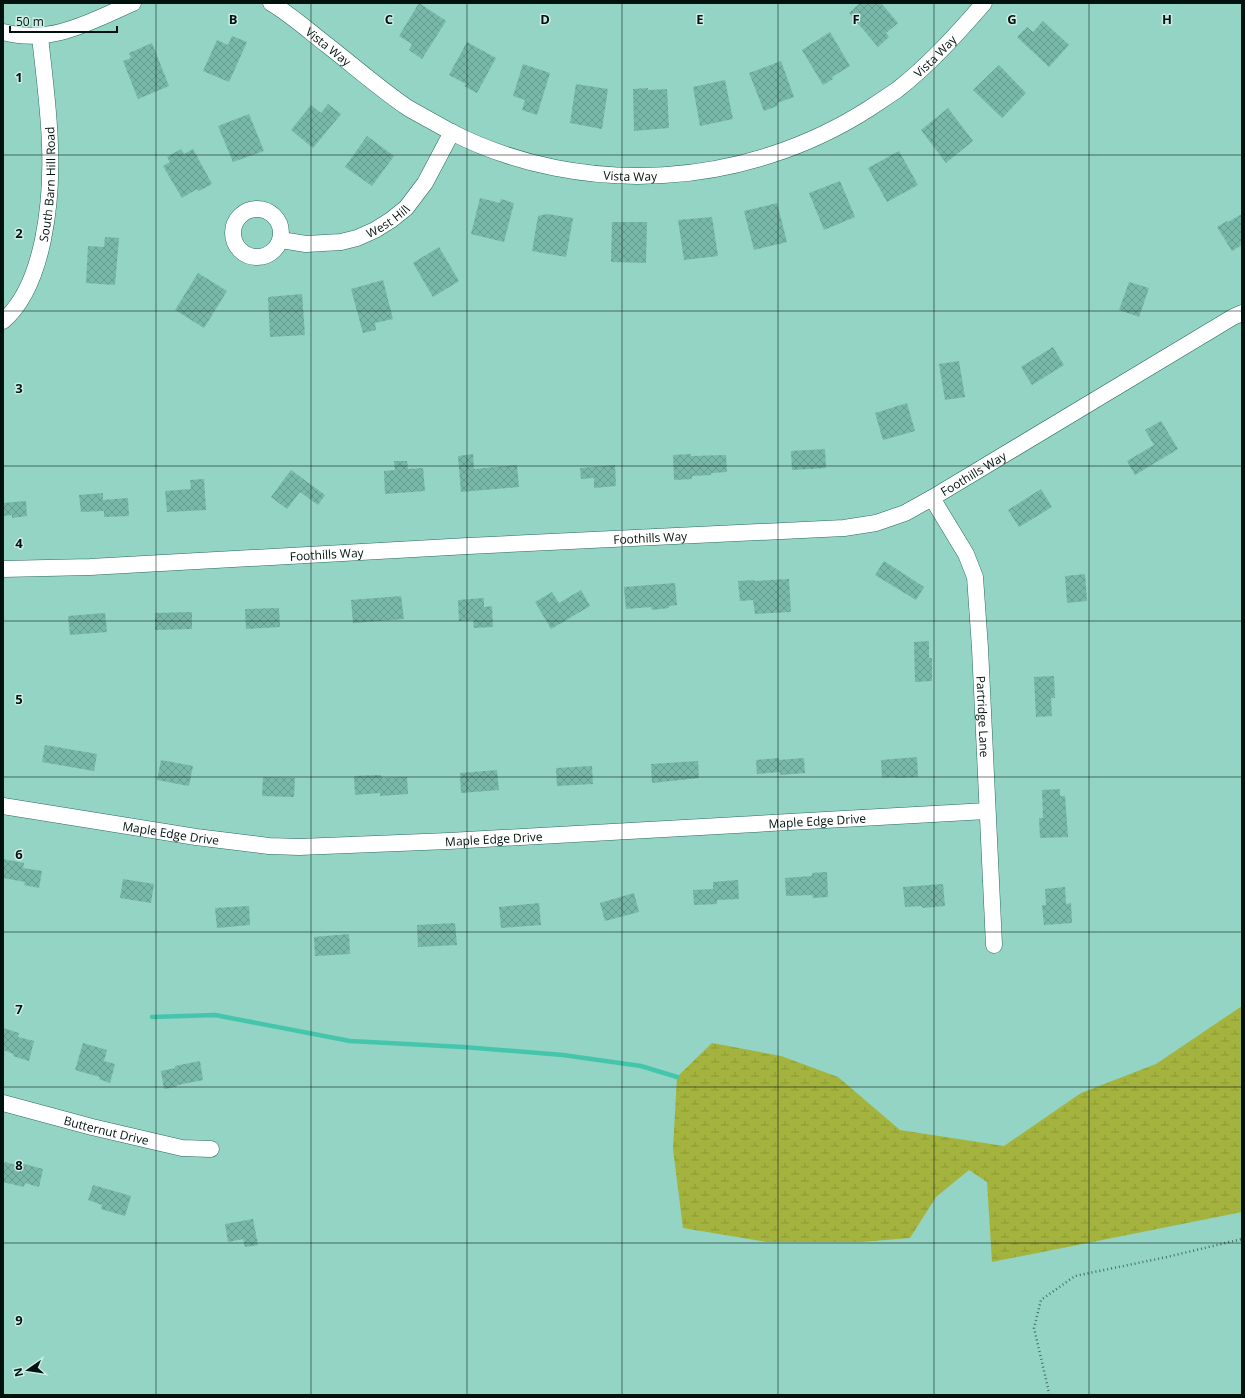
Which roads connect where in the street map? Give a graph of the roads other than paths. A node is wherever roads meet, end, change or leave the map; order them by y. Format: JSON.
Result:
{"nodes":[{"id":1,"x":133,"y":3,"type":"edge"},
{"id":2,"x":271,"y":3,"type":"edge"},
{"id":3,"x":984,"y":3,"type":"edge"},
{"id":4,"x":3,"y":32,"type":"edge"},
{"id":5,"x":40,"y":36,"type":"junction"},
{"id":6,"x":452,"y":132,"type":"junction"},
{"id":7,"x":281,"y":240,"type":"dead end"},
{"id":8,"x":1242,"y":314,"type":"edge"},
{"id":9,"x":3,"y":321,"type":"edge"},
{"id":10,"x":932,"y":498,"type":"junction"},
{"id":11,"x":3,"y":569,"type":"edge"},
{"id":12,"x":3,"y":806,"type":"edge"},
{"id":13,"x":987,"y":811,"type":"junction"},
{"id":14,"x":994,"y":945,"type":"dead end"},
{"id":15,"x":3,"y":1103,"type":"edge"},
{"id":16,"x":211,"y":1150,"type":"dead end"}],
"edges":[{"from":1,"to":5,"type":"street"},
{"from":2,"to":6,"type":"street","name":"Vista Way"},
{"from":3,"to":6,"type":"street","name":"Vista Way"},
{"from":4,"to":5,"type":"street"},
{"from":5,"to":9,"type":"street","name":"South Barn Hill Road"},
{"from":6,"to":7,"type":"street","name":"West Hill"},
{"from":8,"to":10,"type":"street","name":"Foothills Way"},
{"from":10,"to":11,"type":"street","name":"Foothills Way"},
{"from":10,"to":13,"type":"street","name":"Partridge Lane"},
{"from":12,"to":13,"type":"street","name":"Maple Edge Drive"},
{"from":13,"to":14,"type":"street","name":"Partridge Lane"},
{"from":15,"to":16,"type":"street","name":"Butternut Drive"}]}
